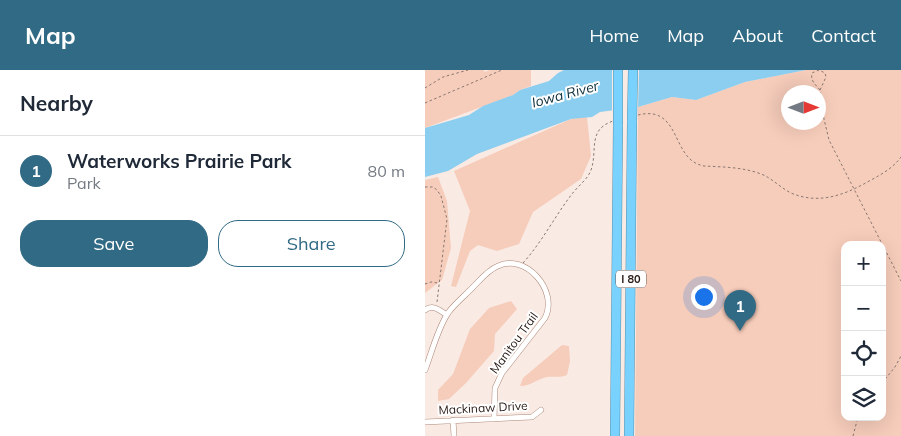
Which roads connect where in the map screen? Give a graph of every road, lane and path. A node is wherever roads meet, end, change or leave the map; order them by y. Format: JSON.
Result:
{"nodes":[{"id":1,"x":468,"y":70,"type":"edge"},
{"id":2,"x":502,"y":70,"type":"edge"},
{"id":3,"x":618,"y":70,"type":"edge"},
{"id":4,"x":633,"y":70,"type":"edge"},
{"id":5,"x":425,"y":88,"type":"edge"},
{"id":6,"x":820,"y":90,"type":"joint"},
{"id":7,"x":425,"y":103,"type":"edge"},
{"id":8,"x":632,"y":119,"type":"junction"},
{"id":9,"x":618,"y":122,"type":"junction"},
{"id":10,"x":826,"y":129,"type":"edge"},
{"id":11,"x":901,"y":158,"type":"edge"},
{"id":12,"x":425,"y":187,"type":"edge"},
{"id":13,"x":854,"y":190,"type":"junction"},
{"id":14,"x":521,"y":266,"type":"junction"},
{"id":15,"x":901,"y":281,"type":"edge"},
{"id":16,"x":425,"y":284,"type":"edge"},
{"id":17,"x":438,"y":284,"type":"junction"},
{"id":18,"x":437,"y":302,"type":"dead end"},
{"id":19,"x":425,"y":310,"type":"edge"},
{"id":20,"x":447,"y":315,"type":"junction"},
{"id":21,"x":901,"y":356,"type":"edge"},
{"id":22,"x":425,"y":370,"type":"edge"},
{"id":23,"x":886,"y":378,"type":"edge"},
{"id":24,"x":541,"y":410,"type":"dead end"},
{"id":25,"x":494,"y":419,"type":"junction"},
{"id":26,"x":453,"y":420,"type":"junction"},
{"id":27,"x":857,"y":421,"type":"edge"},
{"id":28,"x":425,"y":422,"type":"edge"},
{"id":29,"x":454,"y":436,"type":"edge"},
{"id":30,"x":615,"y":436,"type":"edge"},
{"id":31,"x":629,"y":436,"type":"edge"},
{"id":32,"x":853,"y":436,"type":"edge"}],
"edges":[{"from":1,"to":5,"type":"path"},
{"from":2,"to":7,"type":"path"},
{"from":3,"to":9,"type":"highway","number":"I 80","bridge":true},
{"from":4,"to":8,"type":"highway","number":"I 80","bridge":true},
{"from":6,"to":6,"type":"path"},
{"from":8,"to":13,"type":"path"},
{"from":8,"to":31,"type":"highway","number":"I 80"},
{"from":9,"to":14,"type":"path"},
{"from":9,"to":30,"type":"highway","number":"I 80"},
{"from":10,"to":13,"type":"path"},
{"from":11,"to":13,"type":"path"},
{"from":12,"to":17,"type":"path"},
{"from":13,"to":15,"type":"path"},
{"from":14,"to":20,"type":"street"},
{"from":14,"to":25,"type":"street","name":"Manitou Trail"},
{"from":16,"to":17,"type":"path"},
{"from":17,"to":18,"type":"path"},
{"from":19,"to":20,"type":"street"},
{"from":20,"to":22,"type":"street"},
{"from":21,"to":23,"type":"path"},
{"from":24,"to":25,"type":"street","name":"Mackinaw Drive"},
{"from":25,"to":26,"type":"street","name":"Mackinaw Drive"},
{"from":26,"to":28,"type":"street","name":"Mackinaw Drive"},
{"from":26,"to":29,"type":"street"},
{"from":27,"to":32,"type":"path"}]}
